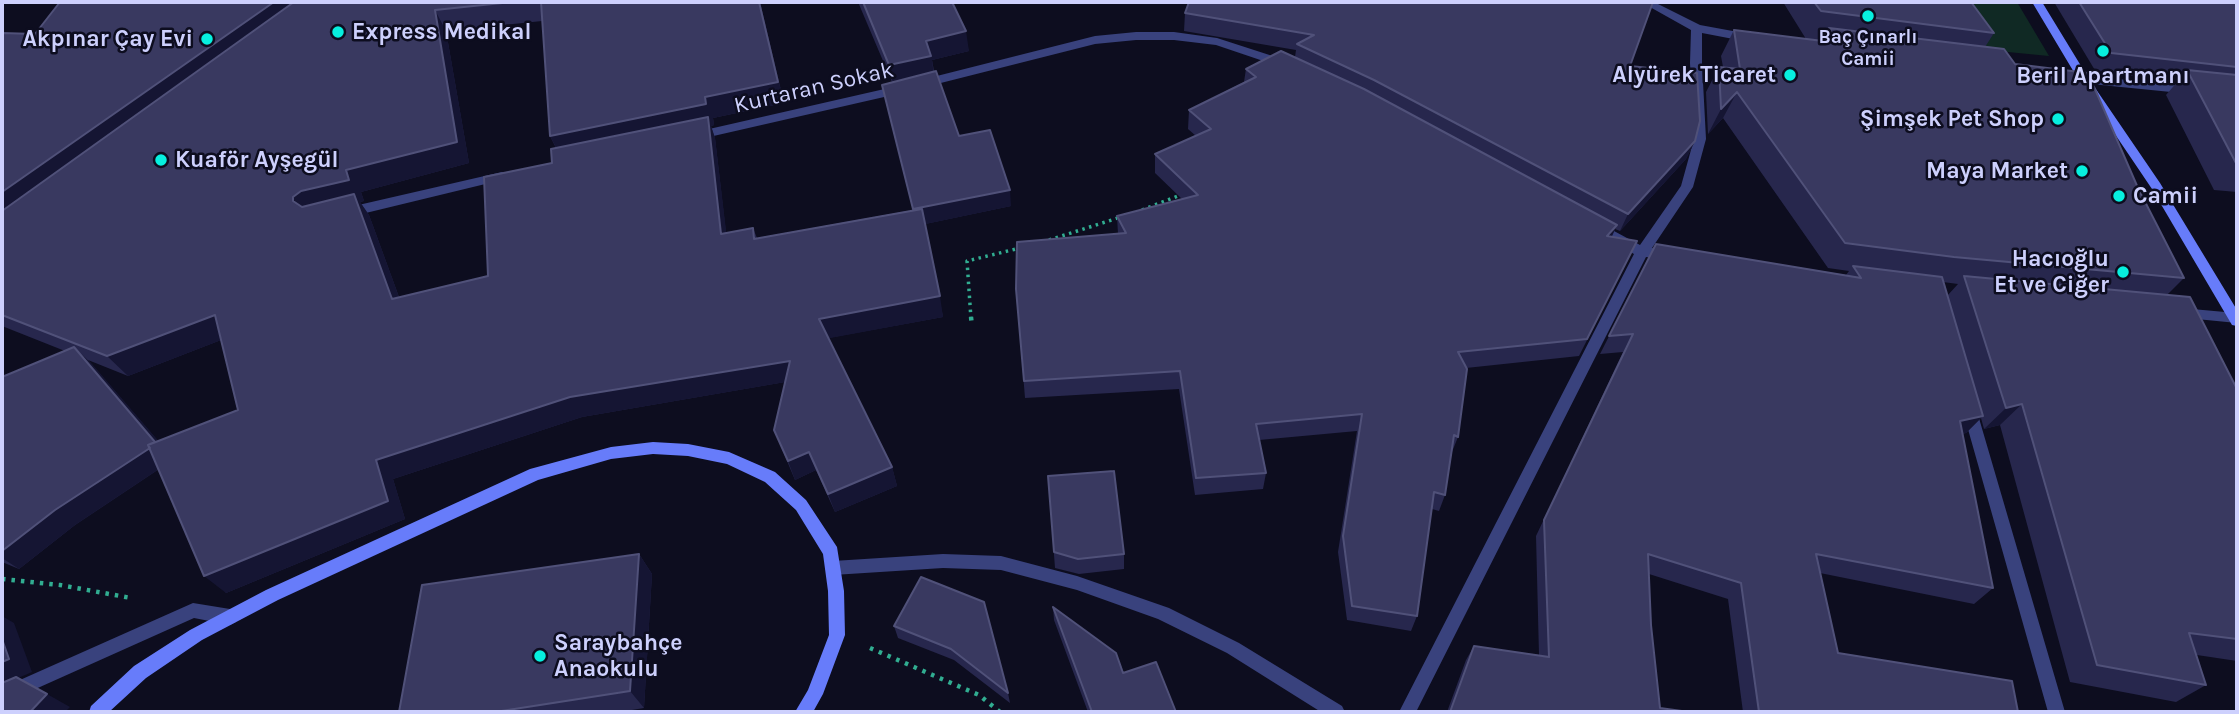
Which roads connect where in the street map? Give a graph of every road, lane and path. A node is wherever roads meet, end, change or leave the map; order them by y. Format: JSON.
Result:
{"nodes":[{"id":1,"x":1646,"y":2,"type":"edge"},
{"id":2,"x":2037,"y":2,"type":"edge"},
{"id":3,"x":1697,"y":28,"type":"junction"},
{"id":4,"x":1761,"y":40,"type":"edge"},
{"id":5,"x":1292,"y":67,"type":"edge"},
{"id":6,"x":2058,"y":77,"type":"edge"},
{"id":7,"x":2085,"y":81,"type":"junction"},
{"id":8,"x":2210,"y":92,"type":"edge"},
{"id":9,"x":687,"y":138,"type":"edge"},
{"id":10,"x":519,"y":172,"type":"edge"},
{"id":11,"x":1195,"y":189,"type":"edge"},
{"id":12,"x":330,"y":217,"type":"edge"},
{"id":13,"x":1582,"y":220,"type":"edge"},
{"id":14,"x":1044,"y":242,"type":"edge"},
{"id":15,"x":1031,"y":245,"type":"edge"},
{"id":16,"x":1643,"y":252,"type":"junction"},
{"id":17,"x":1682,"y":257,"type":"edge"},
{"id":18,"x":2167,"y":311,"type":"edge"},
{"id":19,"x":2236,"y":319,"type":"edge"},
{"id":20,"x":972,"y":326,"type":"dead end"},
{"id":21,"x":1965,"y":395,"type":"edge"},
{"id":22,"x":833,"y":568,"type":"junction"},
{"id":23,"x":2,"y":579,"type":"edge"},
{"id":24,"x":193,"y":610,"type":"junction"},
{"id":25,"x":230,"y":617,"type":"junction"},
{"id":26,"x":837,"y":635,"type":"junction"},
{"id":27,"x":2,"y":696,"type":"edge"},
{"id":28,"x":97,"y":712,"type":"edge"},
{"id":29,"x":804,"y":712,"type":"edge"},
{"id":30,"x":1000,"y":712,"type":"edge"},
{"id":31,"x":1336,"y":712,"type":"edge"},
{"id":32,"x":1407,"y":712,"type":"edge"},
{"id":33,"x":2057,"y":712,"type":"edge"}],
"edges":[{"from":1,"to":3,"type":"street"},
{"from":2,"to":7,"type":"main road"},
{"from":3,"to":4,"type":"street"},
{"from":3,"to":16,"type":"street"},
{"from":5,"to":9,"type":"street","name":"Kurtaran Sokak"},
{"from":6,"to":7,"type":"street"},
{"from":7,"to":8,"type":"street"},
{"from":7,"to":19,"type":"main road"},
{"from":10,"to":12,"type":"street"},
{"from":11,"to":14,"type":"path"},
{"from":13,"to":16,"type":"street"},
{"from":15,"to":20,"type":"path"},
{"from":16,"to":17,"type":"street"},
{"from":16,"to":32,"type":"street"},
{"from":18,"to":19,"type":"street"},
{"from":21,"to":33,"type":"street"},
{"from":22,"to":25,"type":"main road"},
{"from":22,"to":26,"type":"main road"},
{"from":22,"to":31,"type":"street"},
{"from":23,"to":24,"type":"path"},
{"from":24,"to":25,"type":"street"},
{"from":24,"to":27,"type":"street"},
{"from":25,"to":28,"type":"main road"},
{"from":26,"to":29,"type":"main road"},
{"from":26,"to":30,"type":"path"}]}
